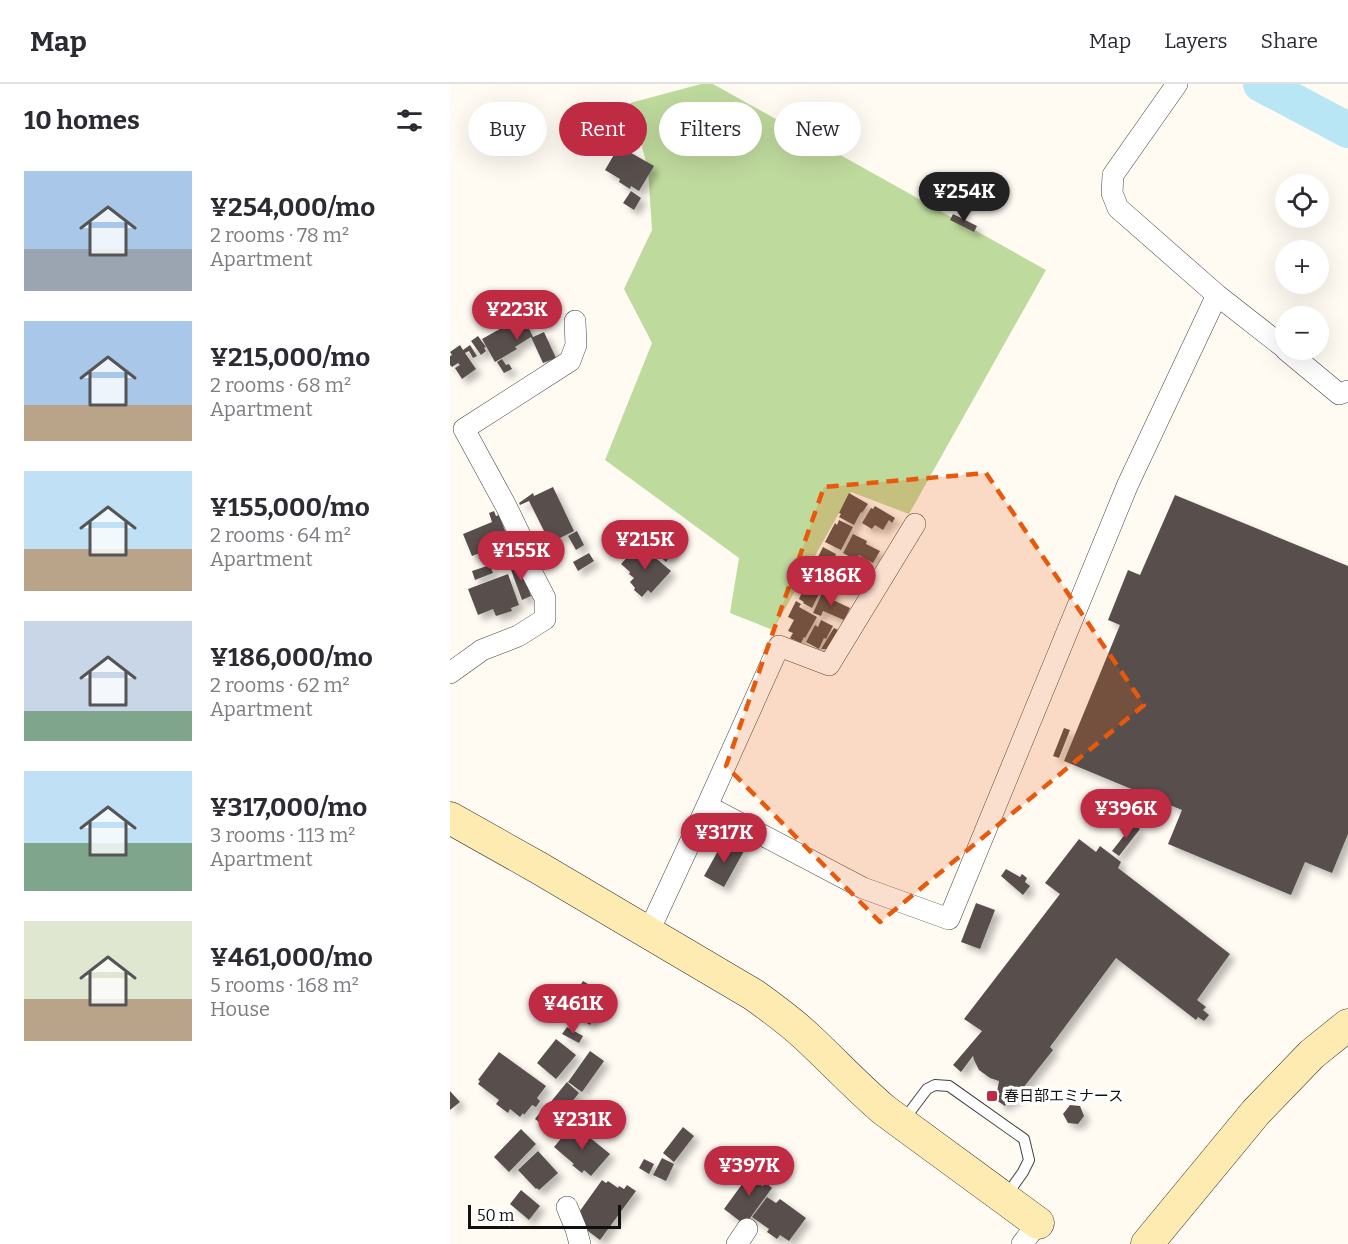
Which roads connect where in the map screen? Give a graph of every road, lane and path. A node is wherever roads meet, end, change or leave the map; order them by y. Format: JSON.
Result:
{"nodes":[{"id":1,"x":1173,"y":89,"type":"edge"},
{"id":2,"x":1217,"y":295,"type":"junction"},
{"id":3,"x":575,"y":321,"type":"dead end"},
{"id":4,"x":1275,"y":340,"type":"edge"},
{"id":5,"x":1299,"y":360,"type":"edge"},
{"id":6,"x":1348,"y":391,"type":"edge"},
{"id":7,"x":457,"y":433,"type":"edge"},
{"id":8,"x":915,"y":524,"type":"dead end"},
{"id":9,"x":450,"y":673,"type":"edge"},
{"id":10,"x":707,"y":806,"type":"junction"},
{"id":11,"x":450,"y":818,"type":"edge"},
{"id":12,"x":648,"y":933,"type":"junction"},
{"id":13,"x":1348,"y":1025,"type":"edge"},
{"id":14,"x":901,"y":1124,"type":"junction"},
{"id":15,"x":1004,"y":1198,"type":"junction"},
{"id":16,"x":567,"y":1207,"type":"dead end"},
{"id":17,"x":1030,"y":1234,"type":"edge"},
{"id":18,"x":580,"y":1244,"type":"edge"},
{"id":19,"x":1147,"y":1244,"type":"edge"}],
"edges":[{"from":1,"to":2,"type":"street"},
{"from":2,"to":4,"type":"street"},
{"from":2,"to":10,"type":"street"},
{"from":3,"to":7,"type":"street"},
{"from":5,"to":6,"type":"street"},
{"from":7,"to":9,"type":"street"},
{"from":8,"to":10,"type":"street"},
{"from":10,"to":12,"type":"street"},
{"from":11,"to":12,"type":"street"},
{"from":12,"to":14,"type":"street"},
{"from":13,"to":19,"type":"street"},
{"from":14,"to":15,"type":"street"},
{"from":14,"to":15,"type":"lane"},
{"from":15,"to":17,"type":"street"},
{"from":16,"to":18,"type":"street"}]}
